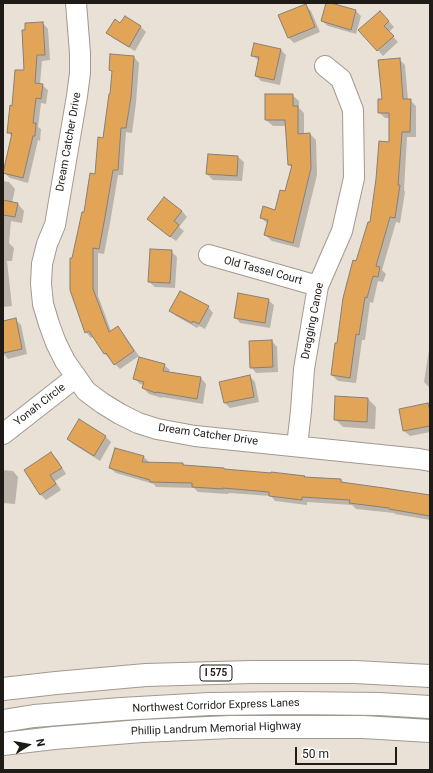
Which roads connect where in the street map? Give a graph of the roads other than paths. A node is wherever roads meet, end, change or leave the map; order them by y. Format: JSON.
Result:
{"nodes":[{"id":1,"x":76,"y":3,"type":"edge"},
{"id":2,"x":325,"y":66,"type":"dead end"},
{"id":3,"x":209,"y":256,"type":"dead end"},
{"id":4,"x":318,"y":286,"type":"junction"},
{"id":5,"x":76,"y":377,"type":"junction"},
{"id":6,"x":3,"y":434,"type":"edge"},
{"id":7,"x":297,"y":446,"type":"junction"},
{"id":8,"x":430,"y":461,"type":"edge"},
{"id":9,"x":430,"y":676,"type":"edge"},
{"id":10,"x":3,"y":689,"type":"edge"},
{"id":11,"x":430,"y":707,"type":"edge"},
{"id":12,"x":3,"y":721,"type":"edge"},
{"id":13,"x":430,"y":731,"type":"edge"},
{"id":14,"x":3,"y":744,"type":"edge"}],
"edges":[{"from":1,"to":5,"type":"street","name":"Dream Catcher Drive"},
{"from":2,"to":4,"type":"street","name":"Dragging Canoe"},
{"from":3,"to":4,"type":"street","name":"Old Tassel Court"},
{"from":4,"to":7,"type":"street","name":"Dragging Canoe"},
{"from":5,"to":6,"type":"street","name":"Yonah Circle"},
{"from":5,"to":7,"type":"street","name":"Dream Catcher Drive"},
{"from":7,"to":8,"type":"street","name":"Dream Catcher Drive"},
{"from":9,"to":10,"type":"highway","number":"I 575"},
{"from":11,"to":12,"type":"highway","name":"Northwest Corridor Express Lanes"},
{"from":13,"to":14,"type":"highway","name":"Phillip Landrum Memorial Highway"}]}
